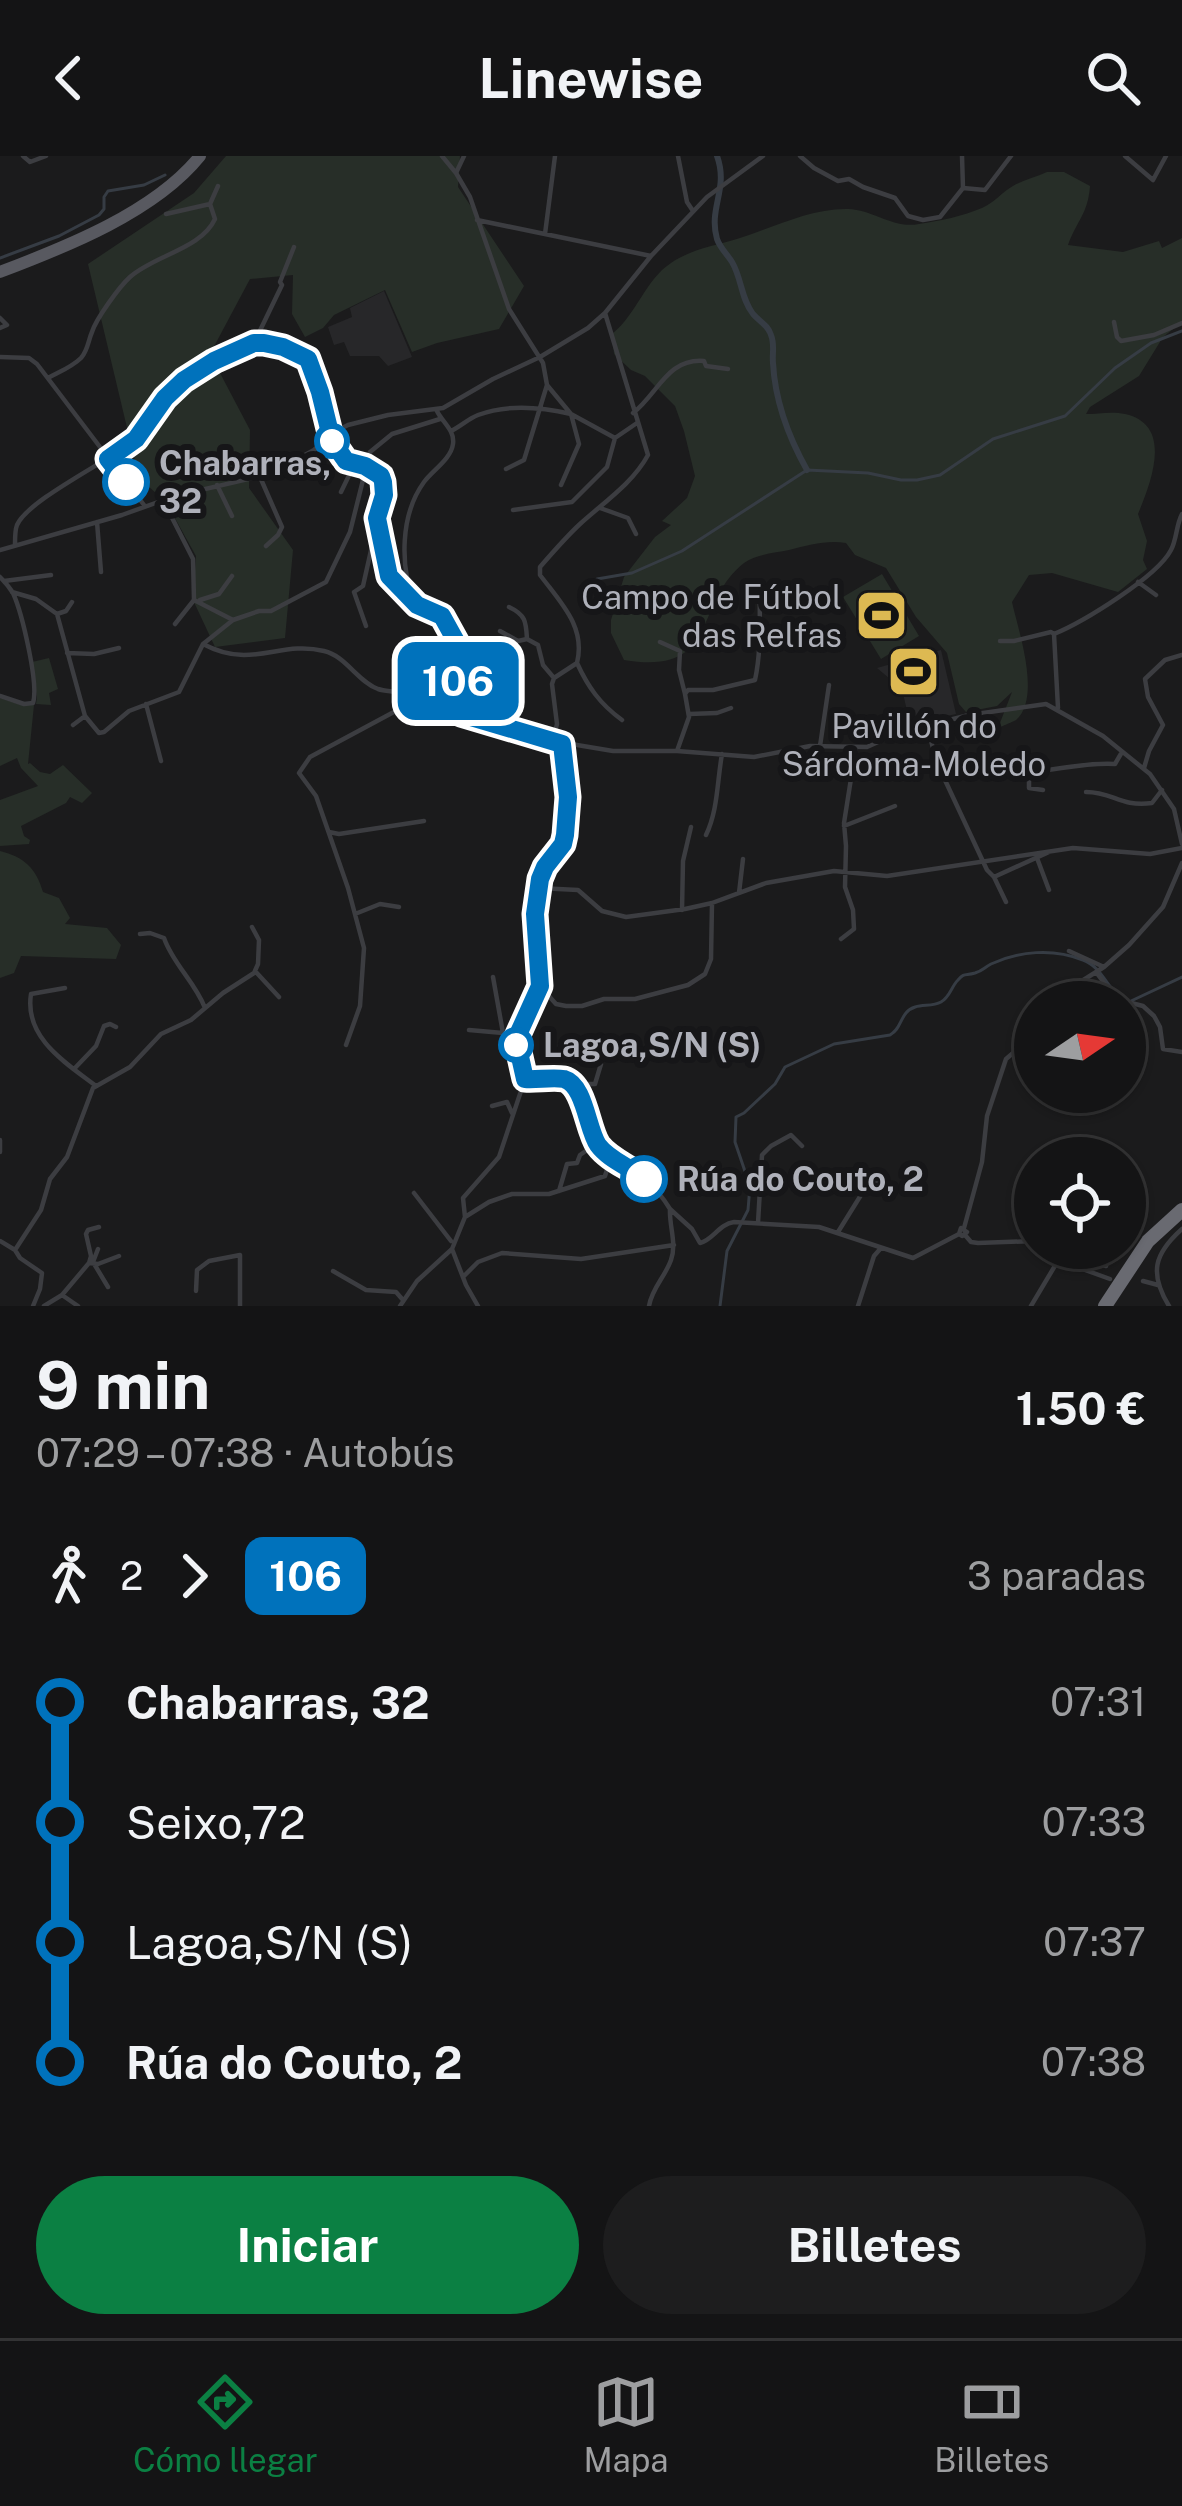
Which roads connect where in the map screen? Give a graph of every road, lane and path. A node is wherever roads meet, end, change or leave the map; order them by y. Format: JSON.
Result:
{"nodes":[{"id":1,"x":23,"y":156,"type":"edge"},
{"id":2,"x":46,"y":156,"type":"edge"},
{"id":3,"x":197,"y":156,"type":"edge"},
{"id":4,"x":442,"y":156,"type":"edge"},
{"id":5,"x":464,"y":156,"type":"edge"},
{"id":6,"x":555,"y":156,"type":"edge"},
{"id":7,"x":678,"y":156,"type":"edge"},
{"id":8,"x":763,"y":156,"type":"edge"},
{"id":9,"x":800,"y":156,"type":"edge"},
{"id":10,"x":962,"y":156,"type":"edge"},
{"id":11,"x":1010,"y":156,"type":"edge"},
{"id":12,"x":1125,"y":156,"type":"edge"},
{"id":13,"x":1166,"y":156,"type":"edge"},
{"id":14,"x":456,"y":173,"type":"junction"},
{"id":15,"x":218,"y":186,"type":"dead end"},
{"id":16,"x":963,"y":188,"type":"junction"},
{"id":17,"x":210,"y":204,"type":"junction"},
{"id":18,"x":693,"y":211,"type":"junction"},
{"id":19,"x":166,"y":214,"type":"dead end"},
{"id":20,"x":477,"y":220,"type":"junction"},
{"id":21,"x":545,"y":234,"type":"junction"},
{"id":22,"x":294,"y":247,"type":"dead end"},
{"id":23,"x":651,"y":256,"type":"junction"},
{"id":24,"x":0,"y":269,"type":"edge"},
{"id":25,"x":604,"y":313,"type":"junction"},
{"id":26,"x":0,"y":317,"type":"edge"},
{"id":27,"x":1114,"y":322,"type":"dead end"},
{"id":28,"x":1182,"y":323,"type":"edge"},
{"id":29,"x":0,"y":328,"type":"edge"},
{"id":30,"x":254,"y":343,"type":"junction"},
{"id":31,"x":0,"y":356,"type":"edge"},
{"id":32,"x":540,"y":358,"type":"junction"},
{"id":33,"x":728,"y":369,"type":"dead end"},
{"id":34,"x":48,"y":378,"type":"junction"},
{"id":35,"x":547,"y":385,"type":"junction"},
{"id":36,"x":539,"y":409,"type":"junction"},
{"id":37,"x":437,"y":411,"type":"junction"},
{"id":38,"x":633,"y":413,"type":"junction"},
{"id":39,"x":571,"y":414,"type":"junction"},
{"id":40,"x":440,"y":419,"type":"junction"},
{"id":41,"x":637,"y":422,"type":"junction"},
{"id":42,"x":451,"y":431,"type":"junction"},
{"id":43,"x":331,"y":435,"type":"junction"},
{"id":44,"x":615,"y":438,"type":"junction"},
{"id":45,"x":108,"y":459,"type":"junction"},
{"id":46,"x":356,"y":463,"type":"junction"},
{"id":47,"x":365,"y":466,"type":"junction"},
{"id":48,"x":506,"y":469,"type":"dead end"},
{"id":49,"x":260,"y":477,"type":"junction"},
{"id":50,"x":217,"y":485,"type":"junction"},
{"id":51,"x":561,"y":485,"type":"dead end"},
{"id":52,"x":341,"y":492,"type":"dead end"},
{"id":53,"x":163,"y":500,"type":"junction"},
{"id":54,"x":145,"y":506,"type":"junction"},
{"id":55,"x":600,"y":508,"type":"junction"},
{"id":56,"x":513,"y":510,"type":"dead end"},
{"id":57,"x":1182,"y":514,"type":"edge"},
{"id":58,"x":232,"y":516,"type":"dead end"},
{"id":59,"x":377,"y":518,"type":"junction"},
{"id":60,"x":97,"y":522,"type":"junction"},
{"id":61,"x":636,"y":534,"type":"dead end"},
{"id":62,"x":15,"y":544,"type":"junction"},
{"id":63,"x":266,"y":546,"type":"dead end"},
{"id":64,"x":0,"y":550,"type":"edge"},
{"id":65,"x":101,"y":572,"type":"dead end"},
{"id":66,"x":51,"y":575,"type":"dead end"},
{"id":67,"x":232,"y":576,"type":"dead end"},
{"id":68,"x":2,"y":579,"type":"edge"},
{"id":69,"x":1138,"y":582,"type":"junction"},
{"id":70,"x":760,"y":583,"type":"dead end"},
{"id":71,"x":12,"y":592,"type":"junction"},
{"id":72,"x":1156,"y":596,"type":"dead end"},
{"id":73,"x":412,"y":598,"type":"junction"},
{"id":74,"x":194,"y":600,"type":"junction"},
{"id":75,"x":71,"y":602,"type":"dead end"},
{"id":76,"x":509,"y":607,"type":"dead end"},
{"id":77,"x":57,"y":614,"type":"junction"},
{"id":78,"x":233,"y":620,"type":"junction"},
{"id":79,"x":175,"y":624,"type":"dead end"},
{"id":80,"x":366,"y":626,"type":"dead end"},
{"id":81,"x":500,"y":631,"type":"dead end"},
{"id":82,"x":1054,"y":634,"type":"junction"},
{"id":83,"x":527,"y":639,"type":"junction"},
{"id":84,"x":1000,"y":641,"type":"dead end"},
{"id":85,"x":660,"y":642,"type":"dead end"},
{"id":86,"x":202,"y":644,"type":"junction"},
{"id":87,"x":119,"y":647,"type":"dead end"},
{"id":88,"x":680,"y":651,"type":"junction"},
{"id":89,"x":67,"y":653,"type":"junction"},
{"id":90,"x":688,"y":655,"type":"dead end"},
{"id":91,"x":1182,"y":655,"type":"edge"},
{"id":92,"x":577,"y":663,"type":"junction"},
{"id":93,"x":554,"y":678,"type":"junction"},
{"id":94,"x":829,"y":685,"type":"dead end"},
{"id":95,"x":685,"y":694,"type":"junction"},
{"id":96,"x":0,"y":696,"type":"edge"},
{"id":97,"x":146,"y":704,"type":"junction"},
{"id":98,"x":405,"y":706,"type":"junction"},
{"id":99,"x":731,"y":708,"type":"dead end"},
{"id":100,"x":453,"y":709,"type":"junction"},
{"id":101,"x":1058,"y":709,"type":"junction"},
{"id":102,"x":689,"y":714,"type":"junction"},
{"id":103,"x":86,"y":716,"type":"junction"},
{"id":104,"x":622,"y":720,"type":"dead end"},
{"id":105,"x":73,"y":725,"type":"dead end"},
{"id":106,"x":927,"y":726,"type":"junction"},
{"id":107,"x":553,"y":741,"type":"junction"},
{"id":108,"x":562,"y":744,"type":"junction"},
{"id":109,"x":820,"y":746,"type":"junction"},
{"id":110,"x":856,"y":747,"type":"junction"},
{"id":111,"x":677,"y":751,"type":"junction"},
{"id":112,"x":1123,"y":752,"type":"junction"},
{"id":113,"x":722,"y":754,"type":"junction"},
{"id":114,"x":161,"y":761,"type":"dead end"},
{"id":115,"x":1144,"y":768,"type":"junction"},
{"id":116,"x":1043,"y":790,"type":"dead end"},
{"id":117,"x":1162,"y":790,"type":"junction"},
{"id":118,"x":1086,"y":792,"type":"dead end"},
{"id":119,"x":895,"y":806,"type":"dead end"},
{"id":120,"x":1179,"y":819,"type":"edge"},
{"id":121,"x":424,"y":821,"type":"dead end"},
{"id":122,"x":844,"y":826,"type":"junction"},
{"id":123,"x":692,"y":827,"type":"dead end"},
{"id":124,"x":328,"y":832,"type":"junction"},
{"id":125,"x":706,"y":835,"type":"dead end"},
{"id":126,"x":1182,"y":846,"type":"edge"},
{"id":127,"x":1051,"y":851,"type":"junction"},
{"id":128,"x":1037,"y":858,"type":"junction"},
{"id":129,"x":743,"y":859,"type":"dead end"},
{"id":130,"x":983,"y":860,"type":"junction"},
{"id":131,"x":1182,"y":863,"type":"edge"},
{"id":132,"x":846,"y":871,"type":"junction"},
{"id":133,"x":994,"y":877,"type":"junction"},
{"id":134,"x":538,"y":888,"type":"junction"},
{"id":135,"x":1049,"y":890,"type":"dead end"},
{"id":136,"x":739,"y":892,"type":"junction"},
{"id":137,"x":1006,"y":902,"type":"dead end"},
{"id":138,"x":712,"y":903,"type":"junction"},
{"id":139,"x":399,"y":907,"type":"dead end"},
{"id":140,"x":682,"y":910,"type":"junction"},
{"id":141,"x":355,"y":914,"type":"junction"},
{"id":142,"x":252,"y":927,"type":"dead end"},
{"id":143,"x":140,"y":934,"type":"dead end"},
{"id":144,"x":841,"y":939,"type":"dead end"},
{"id":145,"x":1070,"y":951,"type":"dead end"},
{"id":146,"x":1099,"y":970,"type":"junction"},
{"id":147,"x":255,"y":971,"type":"junction"},
{"id":148,"x":493,"y":976,"type":"dead end"},
{"id":149,"x":1082,"y":981,"type":"edge"},
{"id":150,"x":540,"y":986,"type":"junction"},
{"id":151,"x":65,"y":988,"type":"dead end"},
{"id":152,"x":279,"y":997,"type":"dead end"},
{"id":153,"x":205,"y":1008,"type":"junction"},
{"id":154,"x":116,"y":1027,"type":"dead end"},
{"id":155,"x":469,"y":1030,"type":"dead end"},
{"id":156,"x":502,"y":1033,"type":"junction"},
{"id":157,"x":516,"y":1037,"type":"junction"},
{"id":158,"x":346,"y":1046,"type":"dead end"},
{"id":159,"x":1014,"y":1052,"type":"edge"},
{"id":160,"x":1182,"y":1052,"type":"edge"},
{"id":161,"x":591,"y":1055,"type":"dead end"},
{"id":162,"x":74,"y":1069,"type":"junction"},
{"id":163,"x":525,"y":1079,"type":"junction"},
{"id":164,"x":572,"y":1084,"type":"junction"},
{"id":165,"x":96,"y":1085,"type":"junction"},
{"id":166,"x":491,"y":1106,"type":"dead end"},
{"id":167,"x":514,"y":1119,"type":"junction"},
{"id":168,"x":0,"y":1140,"type":"edge"},
{"id":169,"x":802,"y":1146,"type":"dead end"},
{"id":170,"x":601,"y":1150,"type":"junction"},
{"id":171,"x":0,"y":1152,"type":"edge"},
{"id":172,"x":610,"y":1157,"type":"junction"},
{"id":173,"x":884,"y":1174,"type":"dead end"},
{"id":174,"x":559,"y":1191,"type":"junction"},
{"id":175,"x":414,"y":1193,"type":"dead end"},
{"id":176,"x":670,"y":1209,"type":"junction"},
{"id":177,"x":1182,"y":1215,"type":"edge"},
{"id":178,"x":465,"y":1217,"type":"junction"},
{"id":179,"x":755,"y":1223,"type":"junction"},
{"id":180,"x":99,"y":1227,"type":"dead end"},
{"id":181,"x":1182,"y":1229,"type":"edge"},
{"id":182,"x":838,"y":1232,"type":"junction"},
{"id":183,"x":962,"y":1232,"type":"junction"},
{"id":184,"x":0,"y":1240,"type":"edge"},
{"id":185,"x":1014,"y":1242,"type":"edge"},
{"id":186,"x":674,"y":1245,"type":"junction"},
{"id":187,"x":452,"y":1246,"type":"junction"},
{"id":188,"x":881,"y":1248,"type":"junction"},
{"id":189,"x":98,"y":1249,"type":"dead end"},
{"id":190,"x":15,"y":1250,"type":"junction"},
{"id":191,"x":119,"y":1256,"type":"dead end"},
{"id":192,"x":91,"y":1263,"type":"junction"},
{"id":193,"x":1056,"y":1269,"type":"edge"},
{"id":194,"x":1084,"y":1269,"type":"edge"},
{"id":195,"x":1100,"y":1269,"type":"edge"},
{"id":196,"x":333,"y":1271,"type":"dead end"},
{"id":197,"x":1112,"y":1275,"type":"junction"},
{"id":198,"x":463,"y":1277,"type":"junction"},
{"id":199,"x":1143,"y":1281,"type":"dead end"},
{"id":200,"x":1158,"y":1286,"type":"junction"},
{"id":201,"x":108,"y":1287,"type":"dead end"},
{"id":202,"x":196,"y":1291,"type":"dead end"},
{"id":203,"x":62,"y":1295,"type":"junction"},
{"id":204,"x":402,"y":1303,"type":"edge"},
{"id":205,"x":33,"y":1306,"type":"edge"},
{"id":206,"x":44,"y":1306,"type":"edge"},
{"id":207,"x":78,"y":1306,"type":"edge"},
{"id":208,"x":240,"y":1306,"type":"edge"},
{"id":209,"x":478,"y":1306,"type":"edge"},
{"id":210,"x":649,"y":1306,"type":"edge"},
{"id":211,"x":858,"y":1306,"type":"edge"},
{"id":212,"x":1031,"y":1306,"type":"edge"},
{"id":213,"x":1109,"y":1306,"type":"edge"},
{"id":214,"x":1169,"y":1306,"type":"edge"}],
"edges":[{"from":1,"to":2,"type":"street"},
{"from":3,"to":24,"type":"main road"},
{"from":4,"to":14,"type":"street"},
{"from":5,"to":14,"type":"street"},
{"from":6,"to":21,"type":"street"},
{"from":7,"to":18,"type":"street"},
{"from":8,"to":18,"type":"street"},
{"from":9,"to":16,"type":"street"},
{"from":10,"to":16,"type":"street"},
{"from":11,"to":16,"type":"street"},
{"from":12,"to":13,"type":"street"},
{"from":14,"to":20,"type":"street"},
{"from":15,"to":17,"type":"street"},
{"from":17,"to":19,"type":"street"},
{"from":17,"to":34,"type":"street"},
{"from":18,"to":23,"type":"street"},
{"from":20,"to":21,"type":"street"},
{"from":20,"to":32,"type":"street"},
{"from":21,"to":23,"type":"street"},
{"from":22,"to":30,"type":"street"},
{"from":23,"to":25,"type":"street"},
{"from":25,"to":32,"type":"street"},
{"from":25,"to":38,"type":"street"},
{"from":26,"to":29,"type":"street"},
{"from":27,"to":28,"type":"street"},
{"from":30,"to":43,"type":"street"},
{"from":30,"to":45,"type":"street"},
{"from":31,"to":34,"type":"street"},
{"from":32,"to":35,"type":"street"},
{"from":32,"to":37,"type":"street"},
{"from":33,"to":38,"type":"street"},
{"from":34,"to":45,"type":"street"},
{"from":35,"to":36,"type":"street"},
{"from":35,"to":39,"type":"street"},
{"from":36,"to":39,"type":"street"},
{"from":36,"to":42,"type":"street"},
{"from":36,"to":48,"type":"street"},
{"from":37,"to":40,"type":"street"},
{"from":37,"to":43,"type":"street"},
{"from":38,"to":41,"type":"street"},
{"from":39,"to":44,"type":"street"},
{"from":39,"to":51,"type":"street"},
{"from":40,"to":42,"type":"street"},
{"from":40,"to":47,"type":"street"},
{"from":41,"to":44,"type":"street"},
{"from":41,"to":55,"type":"street"},
{"from":42,"to":73,"type":"street"},
{"from":43,"to":46,"type":"street"},
{"from":43,"to":49,"type":"street"},
{"from":44,"to":56,"type":"street"},
{"from":45,"to":54,"type":"street"},
{"from":45,"to":62,"type":"street"},
{"from":46,"to":47,"type":"street"},
{"from":46,"to":52,"type":"street"},
{"from":47,"to":59,"type":"street"},
{"from":47,"to":78,"type":"street"},
{"from":49,"to":50,"type":"street"},
{"from":49,"to":63,"type":"street"},
{"from":50,"to":53,"type":"street"},
{"from":50,"to":58,"type":"street"},
{"from":53,"to":54,"type":"street"},
{"from":53,"to":74,"type":"street"},
{"from":54,"to":60,"type":"street"},
{"from":55,"to":61,"type":"street"},
{"from":55,"to":92,"type":"street"},
{"from":57,"to":69,"type":"street"},
{"from":59,"to":73,"type":"street"},
{"from":59,"to":80,"type":"street"},
{"from":60,"to":62,"type":"street"},
{"from":60,"to":65,"type":"street"},
{"from":62,"to":64,"type":"street"},
{"from":66,"to":68,"type":"street"},
{"from":67,"to":74,"type":"street"},
{"from":68,"to":71,"type":"street"},
{"from":69,"to":72,"type":"street"},
{"from":69,"to":82,"type":"street"},
{"from":70,"to":95,"type":"street"},
{"from":71,"to":77,"type":"street"},
{"from":71,"to":96,"type":"street"},
{"from":73,"to":100,"type":"street"},
{"from":74,"to":78,"type":"street"},
{"from":74,"to":79,"type":"street"},
{"from":75,"to":77,"type":"street"},
{"from":76,"to":83,"type":"street"},
{"from":77,"to":89,"type":"street"},
{"from":78,"to":86,"type":"street"},
{"from":81,"to":83,"type":"street"},
{"from":82,"to":84,"type":"street"},
{"from":82,"to":101,"type":"street"},
{"from":83,"to":93,"type":"street"},
{"from":85,"to":88,"type":"street"},
{"from":86,"to":97,"type":"street"},
{"from":86,"to":98,"type":"street"},
{"from":87,"to":89,"type":"street"},
{"from":88,"to":90,"type":"street"},
{"from":88,"to":95,"type":"street"},
{"from":89,"to":103,"type":"street"},
{"from":91,"to":115,"type":"street"},
{"from":92,"to":93,"type":"street"},
{"from":92,"to":104,"type":"street"},
{"from":93,"to":107,"type":"street"},
{"from":94,"to":109,"type":"street"},
{"from":95,"to":102,"type":"street"},
{"from":97,"to":103,"type":"street"},
{"from":97,"to":114,"type":"street"},
{"from":98,"to":100,"type":"street"},
{"from":98,"to":124,"type":"street"},
{"from":99,"to":102,"type":"street"},
{"from":100,"to":107,"type":"street"},
{"from":101,"to":106,"type":"street"},
{"from":101,"to":112,"type":"street"},
{"from":102,"to":111,"type":"street"},
{"from":103,"to":105,"type":"street"},
{"from":106,"to":110,"type":"street"},
{"from":106,"to":130,"type":"street"},
{"from":107,"to":108,"type":"street"},
{"from":108,"to":111,"type":"street"},
{"from":108,"to":134,"type":"street"},
{"from":109,"to":110,"type":"street"},
{"from":109,"to":113,"type":"street"},
{"from":110,"to":122,"type":"street"},
{"from":111,"to":113,"type":"street"},
{"from":112,"to":115,"type":"street"},
{"from":112,"to":116,"type":"street"},
{"from":113,"to":125,"type":"street"},
{"from":115,"to":117,"type":"street"},
{"from":117,"to":118,"type":"street"},
{"from":117,"to":120,"type":"street"},
{"from":119,"to":122,"type":"street"},
{"from":120,"to":126,"type":"street"},
{"from":121,"to":124,"type":"street"},
{"from":122,"to":132,"type":"street"},
{"from":123,"to":140,"type":"street"},
{"from":124,"to":141,"type":"street"},
{"from":126,"to":127,"type":"street"},
{"from":127,"to":128,"type":"street"},
{"from":127,"to":130,"type":"street"},
{"from":128,"to":133,"type":"street"},
{"from":128,"to":135,"type":"street"},
{"from":129,"to":136,"type":"street"},
{"from":130,"to":132,"type":"street"},
{"from":130,"to":133,"type":"street"},
{"from":131,"to":146,"type":"street"},
{"from":132,"to":136,"type":"street"},
{"from":132,"to":144,"type":"street"},
{"from":133,"to":137,"type":"street"},
{"from":134,"to":140,"type":"street"},
{"from":134,"to":150,"type":"street"},
{"from":136,"to":138,"type":"street"},
{"from":138,"to":140,"type":"street"},
{"from":138,"to":150,"type":"street"},
{"from":139,"to":141,"type":"street"},
{"from":141,"to":158,"type":"street"},
{"from":142,"to":147,"type":"street"},
{"from":143,"to":153,"type":"street"},
{"from":145,"to":146,"type":"street"},
{"from":146,"to":149,"type":"street"},
{"from":146,"to":160,"type":"street"},
{"from":147,"to":152,"type":"street"},
{"from":147,"to":153,"type":"street"},
{"from":148,"to":156,"type":"street"},
{"from":150,"to":157,"type":"street"},
{"from":151,"to":162,"type":"street"},
{"from":153,"to":165,"type":"street"},
{"from":154,"to":162,"type":"street"},
{"from":155,"to":156,"type":"street"},
{"from":156,"to":157,"type":"street"},
{"from":157,"to":163,"type":"street"},
{"from":159,"to":183,"type":"street"},
{"from":161,"to":164,"type":"street"},
{"from":162,"to":165,"type":"street"},
{"from":163,"to":164,"type":"street"},
{"from":163,"to":167,"type":"street"},
{"from":164,"to":170,"type":"street"},
{"from":165,"to":190,"type":"street"},
{"from":166,"to":167,"type":"street"},
{"from":167,"to":178,"type":"street"},
{"from":168,"to":171,"type":"street"},
{"from":169,"to":179,"type":"street"},
{"from":170,"to":172,"type":"street"},
{"from":170,"to":174,"type":"street"},
{"from":172,"to":174,"type":"street"},
{"from":172,"to":176,"type":"street"},
{"from":173,"to":182,"type":"street"},
{"from":174,"to":178,"type":"street"},
{"from":175,"to":187,"type":"street"},
{"from":176,"to":179,"type":"street"},
{"from":176,"to":186,"type":"street"},
{"from":177,"to":197,"type":"highway"},
{"from":177,"to":213,"type":"highway"},
{"from":178,"to":187,"type":"street"},
{"from":179,"to":182,"type":"street"},
{"from":180,"to":192,"type":"street"},
{"from":181,"to":200,"type":"street"},
{"from":182,"to":188,"type":"street"},
{"from":183,"to":185,"type":"street"},
{"from":183,"to":188,"type":"street"},
{"from":184,"to":190,"type":"street"},
{"from":186,"to":198,"type":"street"},
{"from":186,"to":210,"type":"street"},
{"from":187,"to":198,"type":"street"},
{"from":187,"to":204,"type":"street"},
{"from":188,"to":211,"type":"street"},
{"from":189,"to":192,"type":"street"},
{"from":190,"to":205,"type":"street"},
{"from":191,"to":192,"type":"street"},
{"from":192,"to":201,"type":"street"},
{"from":192,"to":203,"type":"street"},
{"from":193,"to":212,"type":"street"},
{"from":194,"to":197,"type":"street"},
{"from":195,"to":197,"type":"street"},
{"from":196,"to":204,"type":"street"},
{"from":197,"to":213,"type":"highway"},
{"from":198,"to":209,"type":"street"},
{"from":199,"to":200,"type":"street"},
{"from":200,"to":214,"type":"street"},
{"from":202,"to":208,"type":"street"},
{"from":203,"to":206,"type":"street"},
{"from":203,"to":207,"type":"street"}]}
